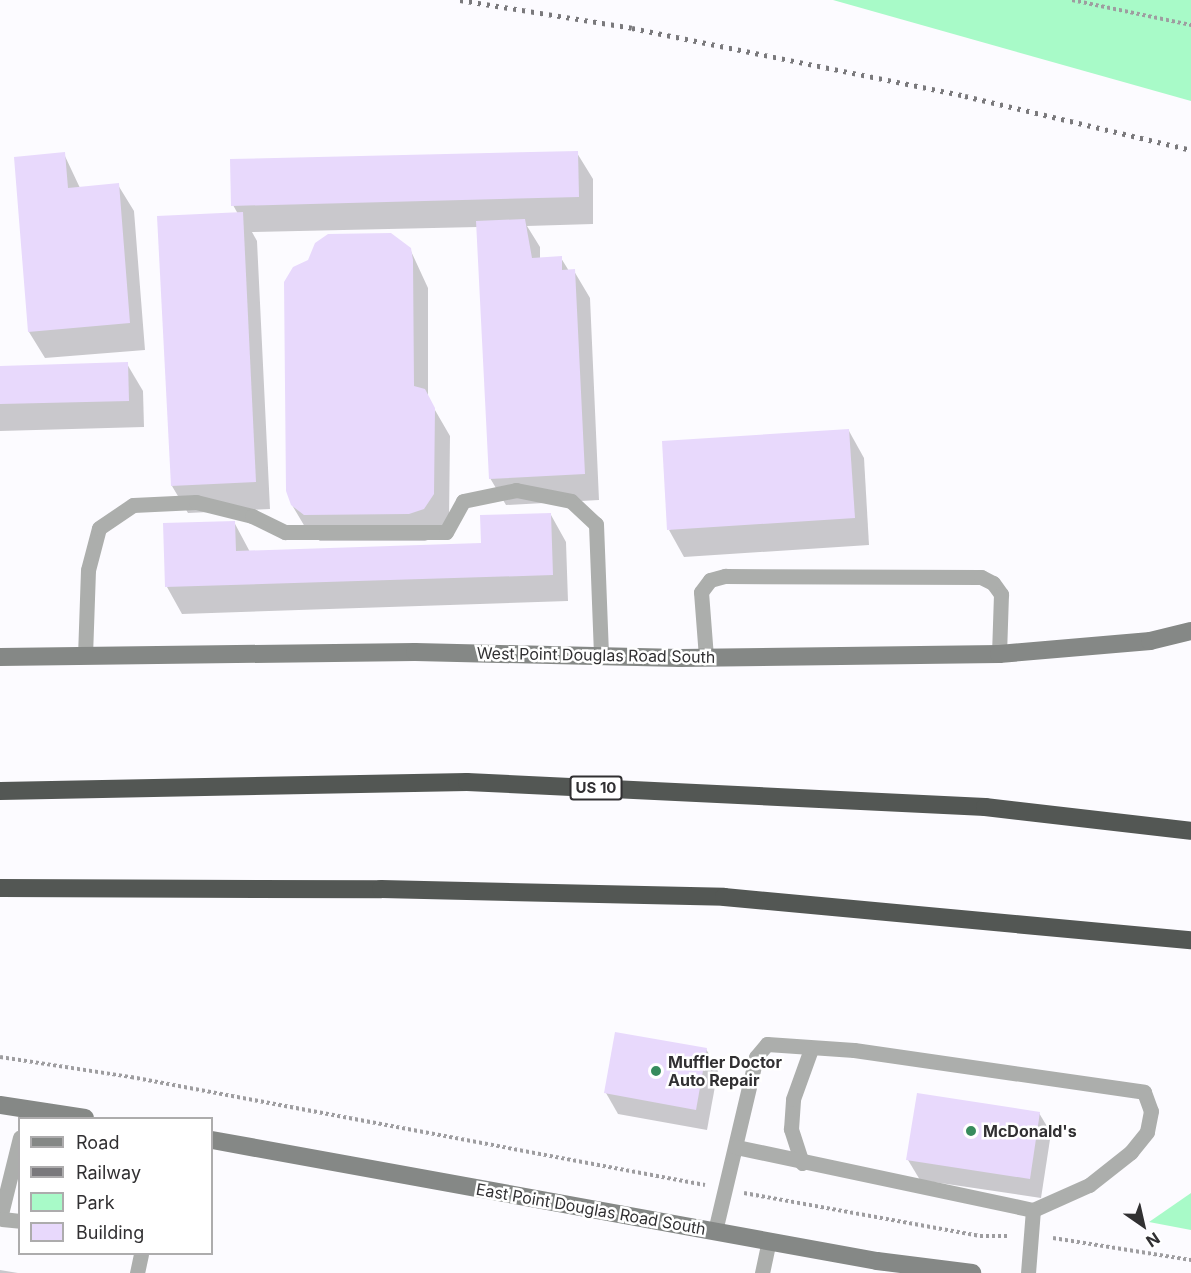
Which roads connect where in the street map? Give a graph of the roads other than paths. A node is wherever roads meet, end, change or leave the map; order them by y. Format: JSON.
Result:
{"nodes":[{"id":1,"x":1191,"y":631,"type":"edge"},
{"id":2,"x":999,"y":654,"type":"junction"},
{"id":3,"x":85,"y":656,"type":"junction"},
{"id":4,"x":601,"y":656,"type":"junction"},
{"id":5,"x":0,"y":657,"type":"edge"},
{"id":6,"x":706,"y":657,"type":"junction"},
{"id":7,"x":0,"y":790,"type":"edge"},
{"id":8,"x":1191,"y":831,"type":"edge"},
{"id":9,"x":0,"y":888,"type":"edge"},
{"id":10,"x":1128,"y":933,"type":"junction"},
{"id":11,"x":1191,"y":940,"type":"edge"},
{"id":12,"x":1191,"y":945,"type":"edge"},
{"id":13,"x":811,"y":1049,"type":"junction"},
{"id":14,"x":0,"y":1105,"type":"edge"},
{"id":15,"x":24,"y":1114,"type":"edge"},
{"id":16,"x":61,"y":1117,"type":"edge"},
{"id":17,"x":213,"y":1140,"type":"edge"},
{"id":18,"x":18,"y":1146,"type":"edge"},
{"id":19,"x":736,"y":1147,"type":"junction"},
{"id":20,"x":802,"y":1163,"type":"junction"},
{"id":21,"x":1033,"y":1210,"type":"junction"},
{"id":22,"x":1,"y":1218,"type":"edge"},
{"id":23,"x":18,"y":1221,"type":"edge"},
{"id":24,"x":715,"y":1231,"type":"junction"},
{"id":25,"x":769,"y":1241,"type":"junction"},
{"id":26,"x":141,"y":1255,"type":"edge"},
{"id":27,"x":876,"y":1267,"type":"edge"},
{"id":28,"x":137,"y":1273,"type":"edge"},
{"id":29,"x":762,"y":1273,"type":"edge"},
{"id":30,"x":972,"y":1273,"type":"edge"},
{"id":31,"x":1028,"y":1273,"type":"edge"}],
"edges":[{"from":1,"to":2,"type":"street","name":"West Point Douglas Road South"},
{"from":2,"to":6,"type":"street","name":"West Point Douglas Road South"},
{"from":2,"to":6,"type":"lane"},
{"from":3,"to":4,"type":"street","name":"West Point Douglas Road South"},
{"from":3,"to":4,"type":"lane"},
{"from":3,"to":5,"type":"street","name":"West Point Douglas Road South"},
{"from":4,"to":6,"type":"street","name":"West Point Douglas Road South"},
{"from":7,"to":8,"type":"highway","number":"US 10"},
{"from":9,"to":10,"type":"highway"},
{"from":10,"to":11,"type":"highway"},
{"from":10,"to":12,"type":"highway"},
{"from":13,"to":19,"type":"lane"},
{"from":13,"to":20,"type":"lane"},
{"from":13,"to":21,"type":"lane"},
{"from":14,"to":15,"type":"street"},
{"from":15,"to":16,"type":"street"},
{"from":17,"to":24,"type":"street","name":"East Point Douglas Road South"},
{"from":18,"to":22,"type":"lane"},
{"from":19,"to":20,"type":"lane"},
{"from":19,"to":24,"type":"lane"},
{"from":20,"to":21,"type":"lane"},
{"from":21,"to":31,"type":"lane"},
{"from":22,"to":23,"type":"lane"},
{"from":24,"to":25,"type":"street","name":"East Point Douglas Road South"},
{"from":25,"to":27,"type":"street","name":"East Point Douglas Road South"},
{"from":25,"to":29,"type":"lane"},
{"from":26,"to":28,"type":"lane"},
{"from":27,"to":30,"type":"street","name":"East Point Douglas Road South"}]}
